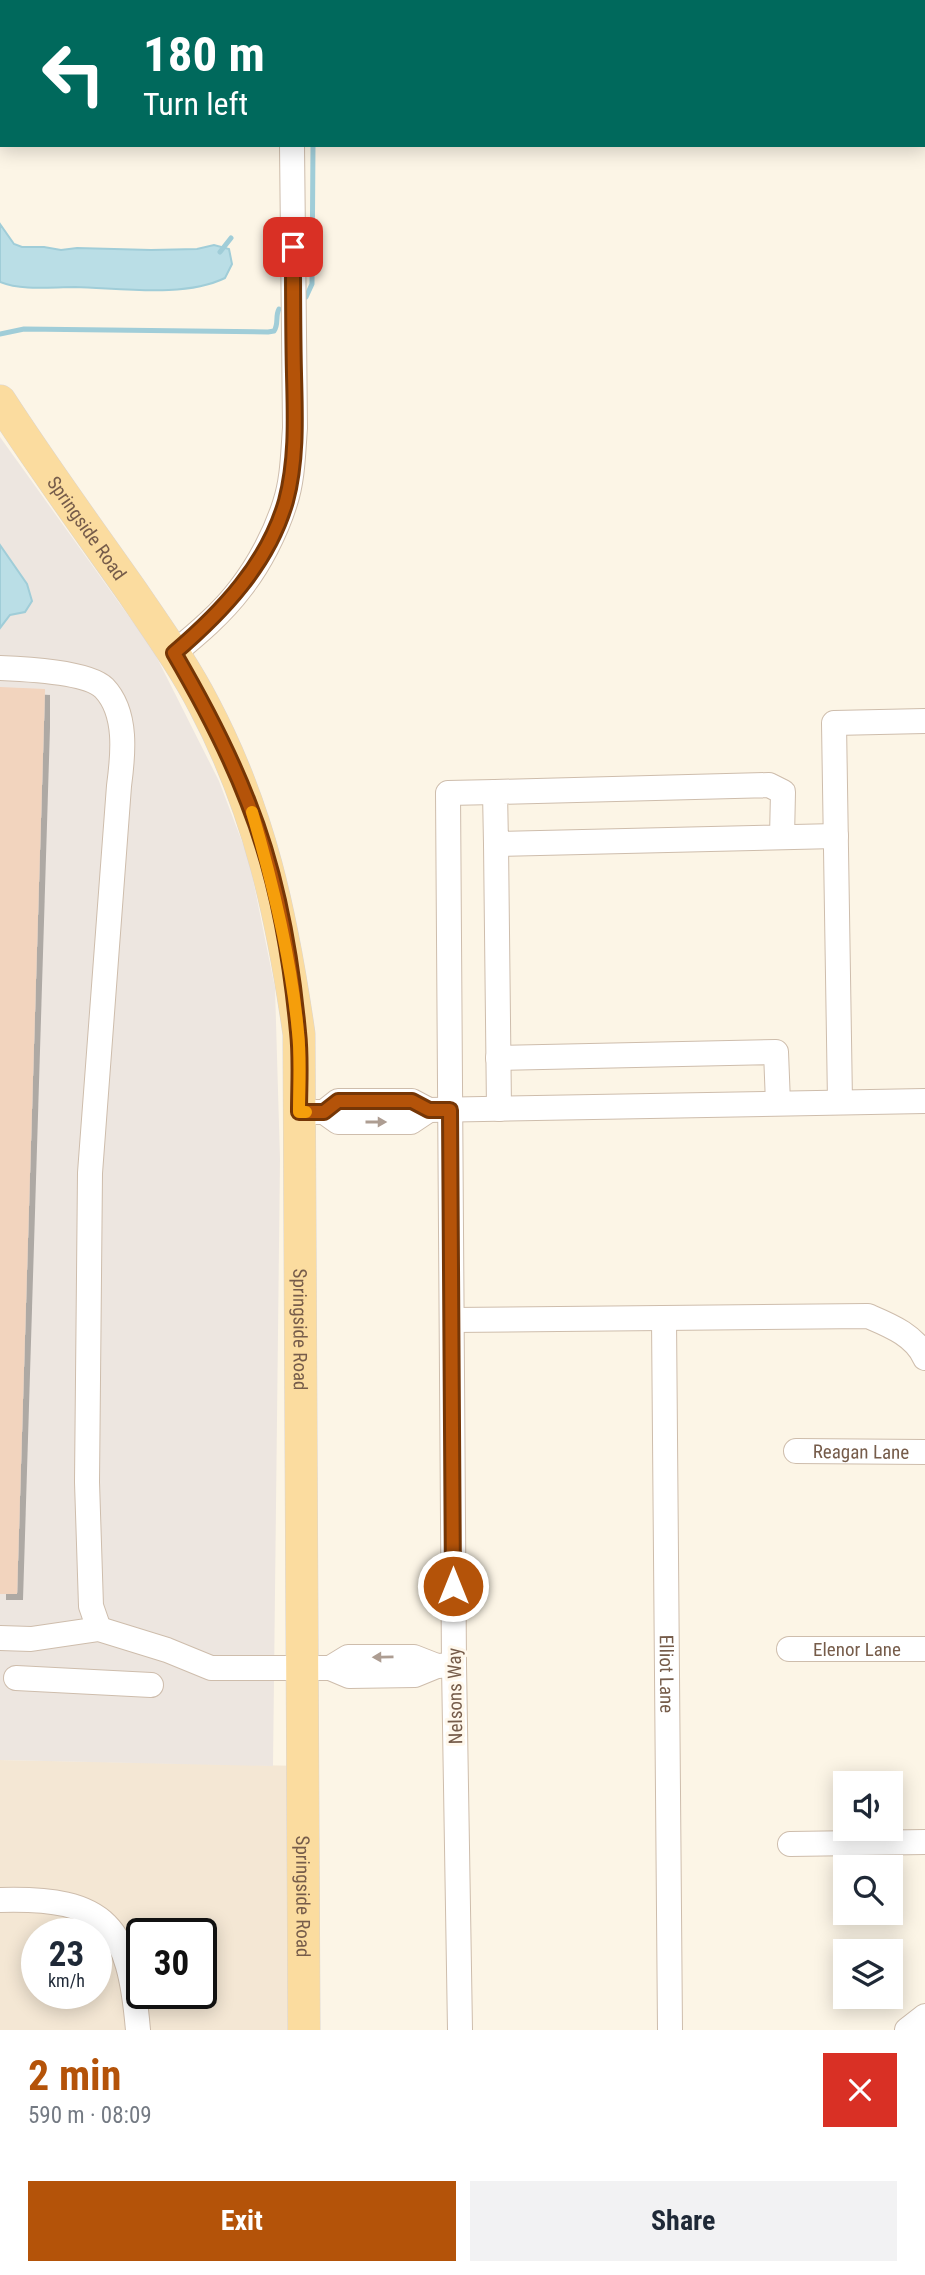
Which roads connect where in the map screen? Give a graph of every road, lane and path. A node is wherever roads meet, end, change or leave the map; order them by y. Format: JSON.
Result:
{"nodes":[{"id":1,"x":292,"y":147,"type":"edge"},
{"id":2,"x":0,"y":401,"type":"edge"},
{"id":3,"x":174,"y":653,"type":"junction"},
{"id":4,"x":0,"y":668,"type":"edge"},
{"id":5,"x":925,"y":721,"type":"edge"},
{"id":6,"x":495,"y":792,"type":"junction"},
{"id":7,"x":836,"y":836,"type":"junction"},
{"id":8,"x":782,"y":837,"type":"junction"},
{"id":9,"x":496,"y":844,"type":"junction"},
{"id":10,"x":498,"y":1058,"type":"junction"},
{"id":11,"x":925,"y":1101,"type":"edge"},
{"id":12,"x":840,"y":1102,"type":"junction"},
{"id":13,"x":778,"y":1103,"type":"junction"},
{"id":14,"x":499,"y":1109,"type":"junction"},
{"id":15,"x":440,"y":1110,"type":"junction"},
{"id":16,"x":311,"y":1112,"type":"junction"},
{"id":17,"x":664,"y":1319,"type":"junction"},
{"id":18,"x":452,"y":1320,"type":"junction"},
{"id":19,"x":925,"y":1357,"type":"edge"},
{"id":20,"x":796,"y":1451,"type":"dead end"},
{"id":21,"x":925,"y":1452,"type":"edge"},
{"id":22,"x":99,"y":1629,"type":"junction"},
{"id":23,"x":9,"y":1638,"type":"edge"},
{"id":24,"x":789,"y":1649,"type":"dead end"},
{"id":25,"x":925,"y":1649,"type":"edge"},
{"id":26,"x":446,"y":1666,"type":"junction"},
{"id":27,"x":316,"y":1668,"type":"junction"},
{"id":28,"x":8,"y":1678,"type":"edge"},
{"id":29,"x":151,"y":1685,"type":"dead end"},
{"id":30,"x":925,"y":1842,"type":"edge"},
{"id":31,"x":790,"y":1844,"type":"dead end"},
{"id":32,"x":0,"y":1900,"type":"edge"},
{"id":33,"x":925,"y":2016,"type":"edge"},
{"id":34,"x":138,"y":2030,"type":"edge"},
{"id":35,"x":304,"y":2030,"type":"edge"},
{"id":36,"x":460,"y":2030,"type":"edge"},
{"id":37,"x":670,"y":2030,"type":"edge"},
{"id":38,"x":907,"y":2030,"type":"edge"}],
"edges":[{"from":1,"to":3,"type":"street"},
{"from":2,"to":3,"type":"main road","name":"Springside Road"},
{"from":3,"to":16,"type":"main road","name":"Springside Road"},
{"from":4,"to":22,"type":"street"},
{"from":5,"to":7,"type":"street"},
{"from":6,"to":8,"type":"street"},
{"from":6,"to":9,"type":"street"},
{"from":6,"to":15,"type":"street","name":"Nelsons Way"},
{"from":7,"to":8,"type":"street"},
{"from":7,"to":12,"type":"street"},
{"from":8,"to":9,"type":"street"},
{"from":9,"to":10,"type":"street"},
{"from":10,"to":13,"type":"street"},
{"from":10,"to":14,"type":"street"},
{"from":11,"to":12,"type":"street"},
{"from":12,"to":13,"type":"street"},
{"from":13,"to":14,"type":"street"},
{"from":14,"to":15,"type":"street"},
{"from":15,"to":16,"type":"street"},
{"from":15,"to":18,"type":"street","name":"Nelsons Way"},
{"from":16,"to":27,"type":"main road","name":"Springside Road"},
{"from":17,"to":18,"type":"street"},
{"from":17,"to":19,"type":"street"},
{"from":17,"to":37,"type":"street","name":"Elliot Lane"},
{"from":18,"to":26,"type":"street","name":"Nelsons Way"},
{"from":20,"to":21,"type":"street","name":"Reagan Lane"},
{"from":22,"to":23,"type":"street"},
{"from":22,"to":27,"type":"street"},
{"from":23,"to":28,"type":"street"},
{"from":24,"to":25,"type":"street","name":"Elenor Lane"},
{"from":26,"to":27,"type":"street"},
{"from":26,"to":36,"type":"street","name":"Nelsons Way"},
{"from":27,"to":35,"type":"main road","name":"Springside Road"},
{"from":28,"to":29,"type":"street"},
{"from":30,"to":31,"type":"street"},
{"from":32,"to":34,"type":"street"},
{"from":33,"to":38,"type":"street"}]}
